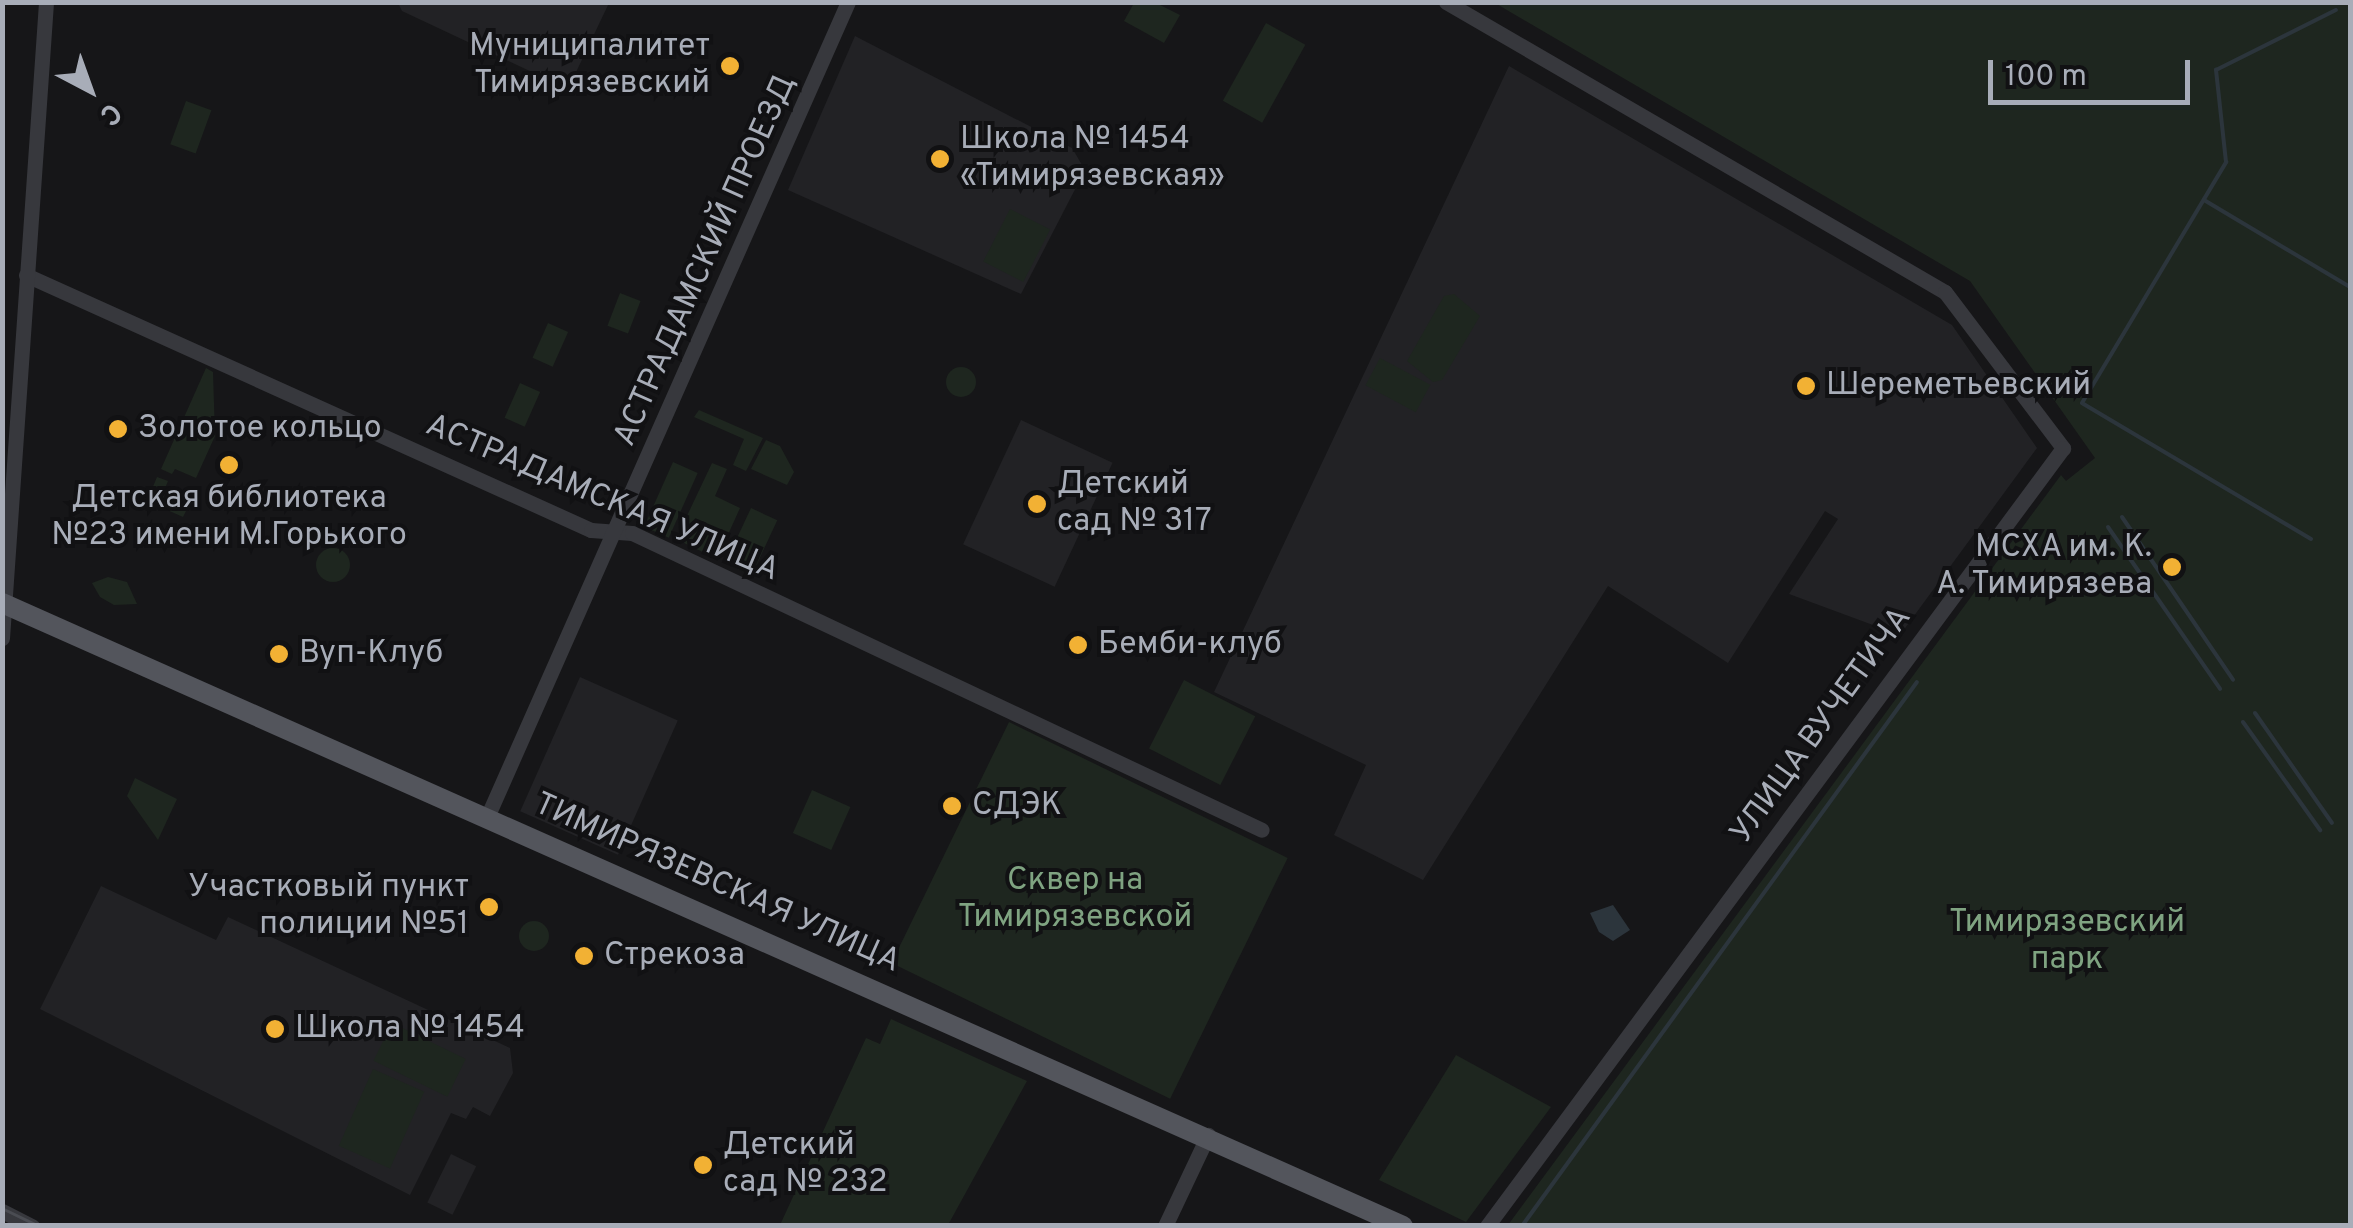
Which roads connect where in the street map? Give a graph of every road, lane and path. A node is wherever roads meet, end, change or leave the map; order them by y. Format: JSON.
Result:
{"nodes":[{"id":1,"x":46,"y":2,"type":"edge"},
{"id":2,"x":848,"y":2,"type":"edge"},
{"id":3,"x":1446,"y":2,"type":"edge"},
{"id":4,"x":26,"y":275,"type":"junction"},
{"id":5,"x":618,"y":532,"type":"junction"},
{"id":6,"x":6,"y":604,"type":"edge"},
{"id":7,"x":2,"y":638,"type":"edge"},
{"id":8,"x":488,"y":815,"type":"junction"},
{"id":9,"x":1262,"y":830,"type":"dead end"},
{"id":10,"x":1208,"y":1136,"type":"junction"},
{"id":11,"x":2,"y":1212,"type":"edge"},
{"id":12,"x":32,"y":1226,"type":"edge"},
{"id":13,"x":1166,"y":1226,"type":"edge"},
{"id":14,"x":1404,"y":1226,"type":"edge"},
{"id":15,"x":1487,"y":1226,"type":"edge"}],
"edges":[{"from":1,"to":4,"type":"street"},
{"from":2,"to":5,"type":"street","name":"АСТРАДАМСКИЙ ПРОЕЗД"},
{"from":3,"to":15,"type":"street","name":"УЛИЦА ВУЧЕТИЧА"},
{"from":4,"to":5,"type":"street","name":"АСТРАДАМСКАЯ УЛИЦА"},
{"from":4,"to":6,"type":"street"},
{"from":5,"to":8,"type":"street","name":"АСТРАДАМСКИЙ ПРОЕЗД"},
{"from":5,"to":9,"type":"street","name":"АСТРАДАМСКАЯ УЛИЦА"},
{"from":6,"to":7,"type":"street"},
{"from":6,"to":8,"type":"main road","name":"ТИМИРЯЗЕВСКАЯ УЛИЦА"},
{"from":8,"to":10,"type":"main road","name":"ТИМИРЯЗЕВСКАЯ УЛИЦА"},
{"from":10,"to":13,"type":"street"},
{"from":10,"to":14,"type":"main road","name":"ТИМИРЯЗЕВСКАЯ УЛИЦА"},
{"from":11,"to":12,"type":"street"}]}
